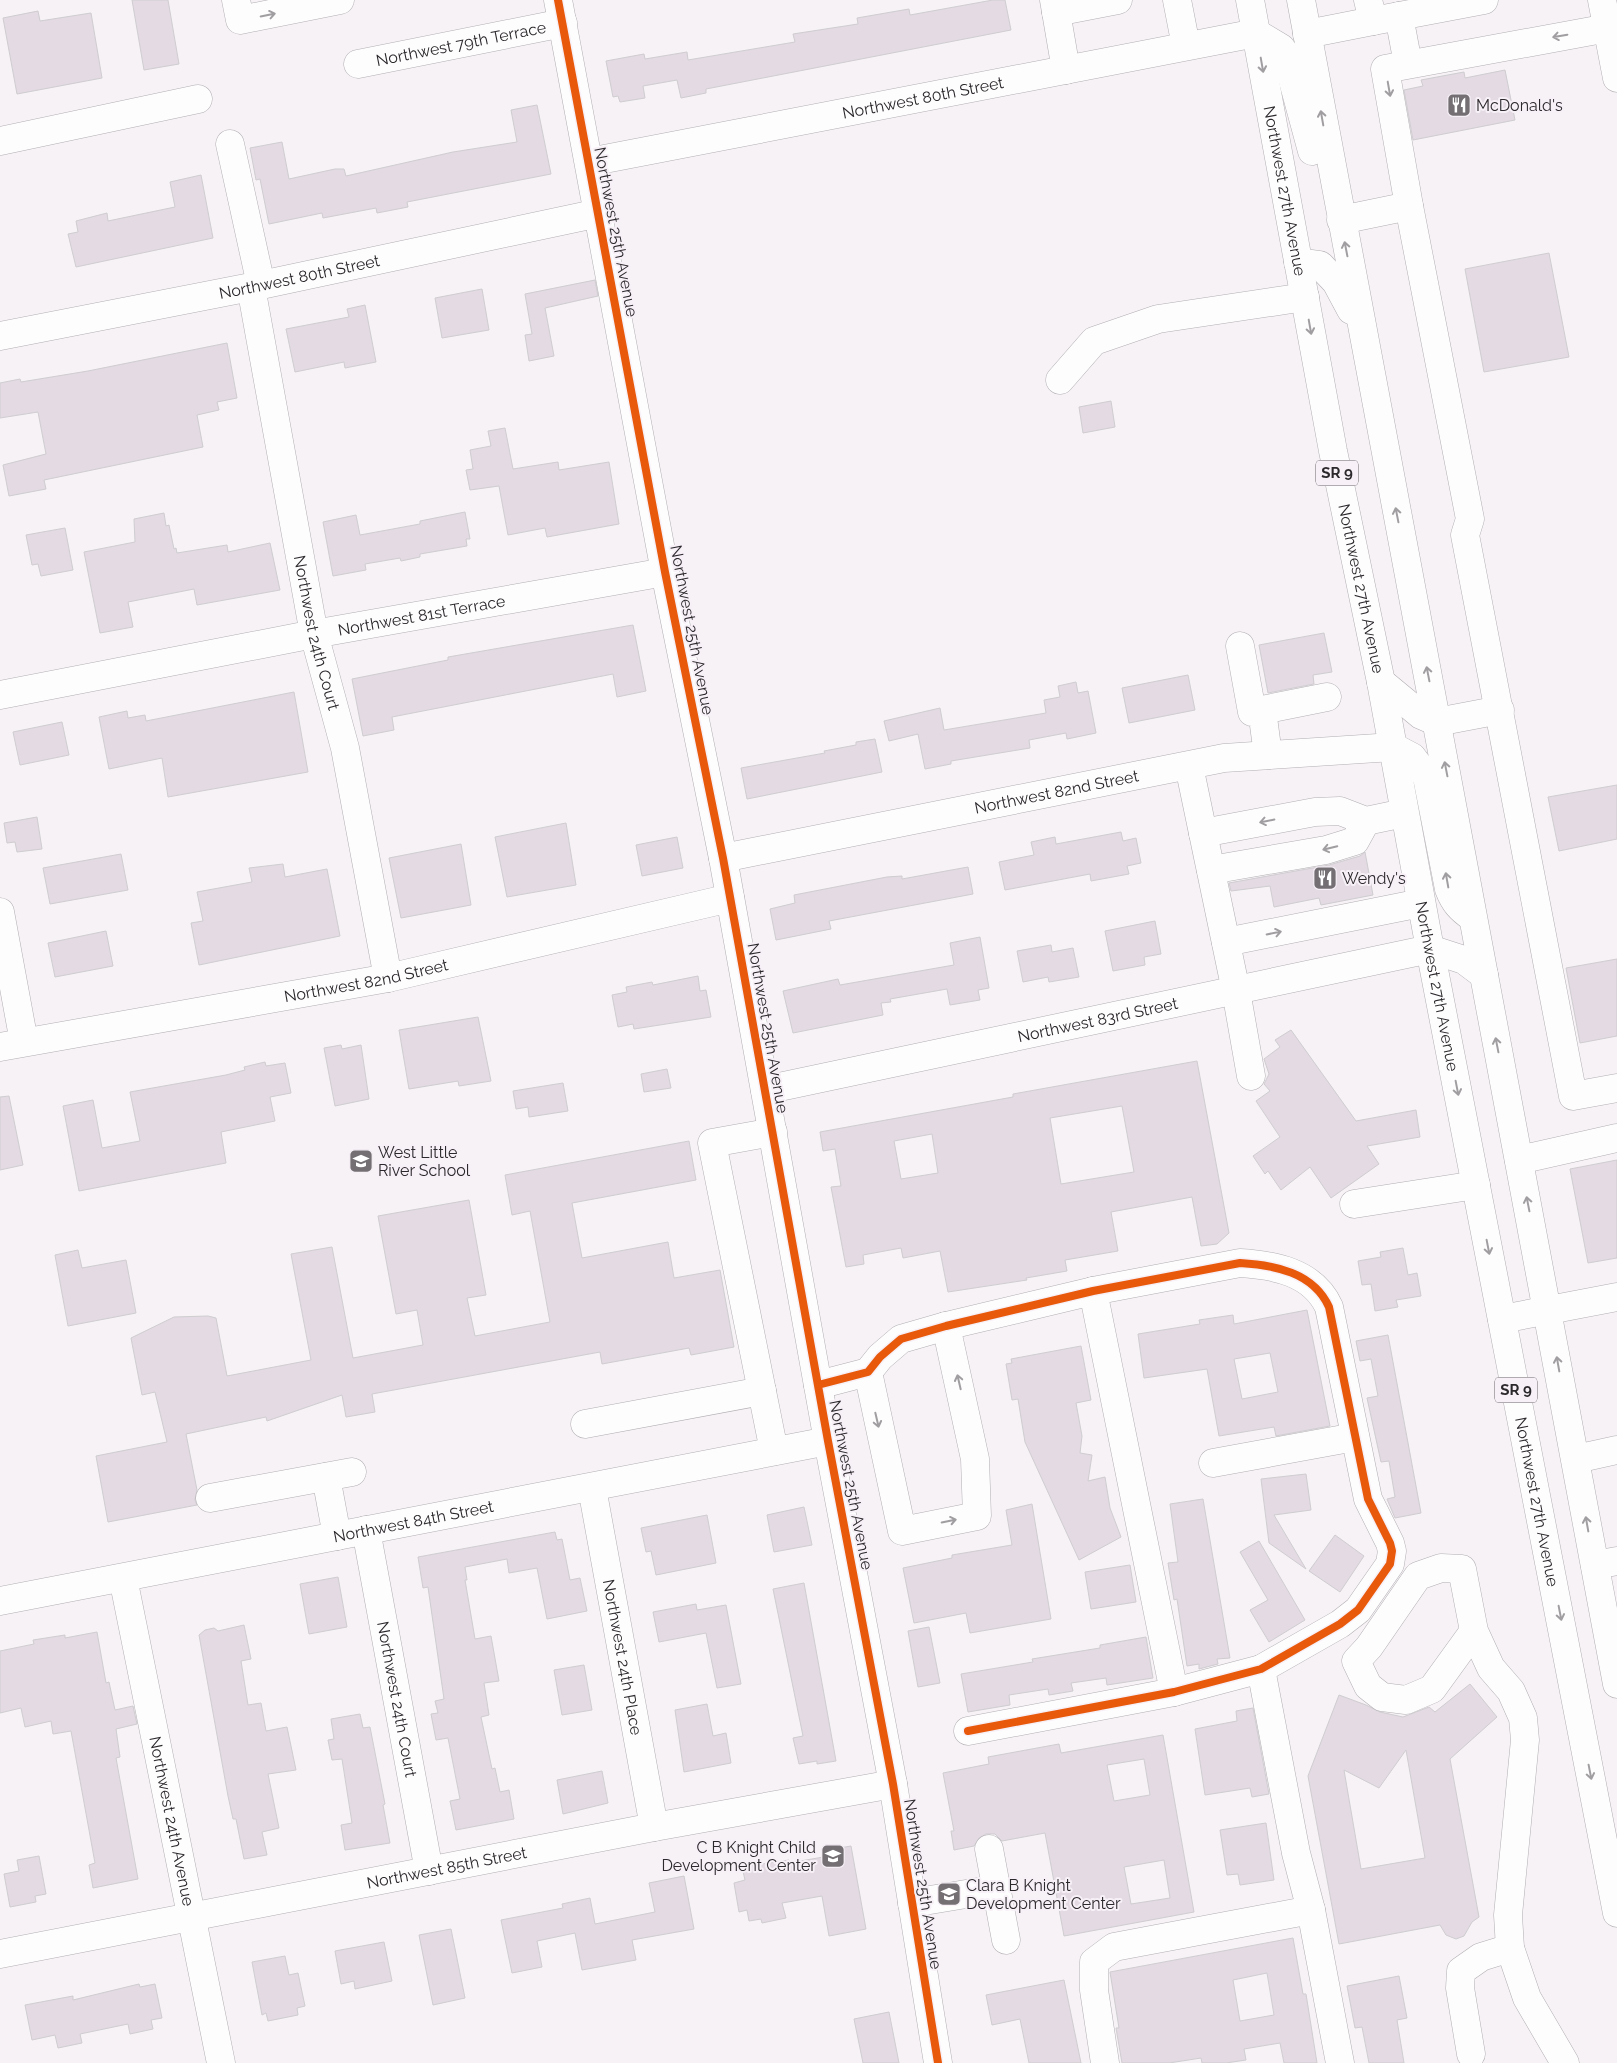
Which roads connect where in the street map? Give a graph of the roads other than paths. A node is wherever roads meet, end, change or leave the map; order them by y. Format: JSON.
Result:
{"nodes":[{"id":1,"x":236,"y":0,"type":"edge"},
{"id":2,"x":340,"y":0,"type":"edge"},
{"id":3,"x":1118,"y":0,"type":"edge"},
{"id":4,"x":1177,"y":0,"type":"edge"},
{"id":5,"x":1250,"y":0,"type":"edge"},
{"id":6,"x":1301,"y":0,"type":"edge"},
{"id":7,"x":1484,"y":0,"type":"edge"},
{"id":8,"x":1602,"y":0,"type":"edge"},
{"id":9,"x":1055,"y":6,"type":"edge"},
{"id":10,"x":561,"y":11,"type":"edge"},
{"id":11,"x":1380,"y":12,"type":"edge"},
{"id":12,"x":1608,"y":28,"type":"junction"},
{"id":13,"x":1256,"y":33,"type":"junction"},
{"id":14,"x":1307,"y":34,"type":"junction"},
{"id":15,"x":1186,"y":46,"type":"junction"},
{"id":16,"x":358,"y":64,"type":"dead end"},
{"id":17,"x":1408,"y":64,"type":"junction"},
{"id":18,"x":1066,"y":70,"type":"junction"},
{"id":19,"x":1617,"y":78,"type":"edge"},
{"id":20,"x":198,"y":99,"type":"dead end"},
{"id":21,"x":0,"y":141,"type":"edge"},
{"id":22,"x":230,"y":144,"type":"dead end"},
{"id":23,"x":589,"y":162,"type":"junction"},
{"id":24,"x":1409,"y":206,"type":"junction"},
{"id":25,"x":599,"y":213,"type":"junction"},
{"id":26,"x":1340,"y":215,"type":"junction"},
{"id":27,"x":1298,"y":262,"type":"junction"},
{"id":28,"x":256,"y":286,"type":"junction"},
{"id":29,"x":1305,"y":297,"type":"junction"},
{"id":30,"x":1362,"y":331,"type":"junction"},
{"id":31,"x":0,"y":336,"type":"edge"},
{"id":32,"x":1060,"y":380,"type":"dead end"},
{"id":33,"x":666,"y":572,"type":"junction"},
{"id":34,"x":314,"y":634,"type":"junction"},
{"id":35,"x":1240,"y":646,"type":"dead end"},
{"id":36,"x":1380,"y":682,"type":"junction"},
{"id":37,"x":0,"y":695,"type":"edge"},
{"id":38,"x":1327,"y":697,"type":"dead end"},
{"id":39,"x":1262,"y":710,"type":"junction"},
{"id":40,"x":1500,"y":710,"type":"junction"},
{"id":41,"x":1437,"y":722,"type":"junction"},
{"id":42,"x":1393,"y":747,"type":"junction"},
{"id":43,"x":1268,"y":755,"type":"junction"},
{"id":44,"x":1188,"y":766,"type":"junction"},
{"id":45,"x":1404,"y":813,"type":"junction"},
{"id":46,"x":1366,"y":821,"type":"junction"},
{"id":47,"x":1203,"y":833,"type":"junction"},
{"id":48,"x":723,"y":858,"type":"junction"},
{"id":49,"x":1211,"y":870,"type":"junction"},
{"id":50,"x":730,"y":898,"type":"junction"},
{"id":51,"x":1421,"y":903,"type":"junction"},
{"id":52,"x":0,"y":912,"type":"edge"},
{"id":53,"x":1474,"y":918,"type":"junction"},
{"id":54,"x":1226,"y":942,"type":"junction"},
{"id":55,"x":1430,"y":950,"type":"junction"},
{"id":56,"x":1484,"y":975,"type":"junction"},
{"id":57,"x":388,"y":978,"type":"junction"},
{"id":58,"x":1236,"y":991,"type":"junction"},
{"id":59,"x":12,"y":1045,"type":"edge"},
{"id":60,"x":1251,"y":1076,"type":"dead end"},
{"id":61,"x":1617,"y":1088,"type":"edge"},
{"id":62,"x":765,"y":1090,"type":"junction"},
{"id":63,"x":772,"y":1132,"type":"junction"},
{"id":64,"x":1617,"y":1138,"type":"edge"},
{"id":65,"x":1520,"y":1160,"type":"junction"},
{"id":66,"x":1476,"y":1185,"type":"junction"},
{"id":67,"x":1354,"y":1204,"type":"dead end"},
{"id":68,"x":1093,"y":1291,"type":"junction"},
{"id":69,"x":1617,"y":1297,"type":"edge"},
{"id":70,"x":1549,"y":1310,"type":"junction"},
{"id":71,"x":1502,"y":1319,"type":"junction"},
{"id":72,"x":946,"y":1326,"type":"junction"},
{"id":73,"x":868,"y":1372,"type":"junction"},
{"id":74,"x":818,"y":1386,"type":"junction"},
{"id":75,"x":762,"y":1390,"type":"junction"},
{"id":76,"x":585,"y":1424,"type":"dead end"},
{"id":77,"x":1355,"y":1437,"type":"junction"},
{"id":78,"x":828,"y":1441,"type":"junction"},
{"id":79,"x":1617,"y":1450,"type":"edge"},
{"id":80,"x":774,"y":1451,"type":"junction"},
{"id":81,"x":1576,"y":1459,"type":"junction"},
{"id":82,"x":1213,"y":1463,"type":"dead end"},
{"id":83,"x":352,"y":1472,"type":"dead end"},
{"id":84,"x":326,"y":1477,"type":"junction"},
{"id":85,"x":592,"y":1488,"type":"junction"},
{"id":86,"x":210,"y":1498,"type":"dead end"},
{"id":87,"x":366,"y":1530,"type":"junction"},
{"id":88,"x":337,"y":1536,"type":"junction"},
{"id":89,"x":1606,"y":1563,"type":"edge"},
{"id":90,"x":123,"y":1578,"type":"junction"},
{"id":91,"x":0,"y":1601,"type":"edge"},
{"id":92,"x":1612,"y":1626,"type":"edge"},
{"id":93,"x":1474,"y":1631,"type":"junction"},
{"id":94,"x":1261,"y":1669,"type":"junction"},
{"id":95,"x":1617,"y":1684,"type":"edge"},
{"id":96,"x":1174,"y":1692,"type":"junction"},
{"id":97,"x":968,"y":1731,"type":"dead end"},
{"id":98,"x":893,"y":1784,"type":"junction"},
{"id":99,"x":654,"y":1827,"type":"junction"},
{"id":100,"x":989,"y":1849,"type":"dead end"},
{"id":101,"x":428,"y":1871,"type":"junction"},
{"id":102,"x":996,"y":1888,"type":"junction"},
{"id":103,"x":912,"y":1903,"type":"junction"},
{"id":104,"x":1311,"y":1910,"type":"junction"},
{"id":105,"x":1617,"y":1913,"type":"edge"},
{"id":106,"x":192,"y":1917,"type":"junction"},
{"id":107,"x":1006,"y":1940,"type":"dead end"},
{"id":108,"x":1510,"y":1948,"type":"junction"},
{"id":109,"x":0,"y":1954,"type":"edge"},
{"id":110,"x":1471,"y":2054,"type":"dead end"},
{"id":111,"x":221,"y":2063,"type":"edge"},
{"id":112,"x":938,"y":2063,"type":"edge"},
{"id":113,"x":1105,"y":2063,"type":"edge"},
{"id":114,"x":1340,"y":2063,"type":"edge"},
{"id":115,"x":1565,"y":2063,"type":"edge"}],
"edges":[{"from":1,"to":2,"type":"street","one_way":true},
{"from":3,"to":9,"type":"street"},
{"from":4,"to":15,"type":"street"},
{"from":5,"to":13,"type":"street","name":"Northwest 27th Avenue","number":"SR 9"},
{"from":6,"to":14,"type":"street","number":"SR 9"},
{"from":7,"to":11,"type":"street"},
{"from":8,"to":12,"type":"street"},
{"from":9,"to":18,"type":"street"},
{"from":10,"to":16,"type":"street","name":"Northwest 79th Terrace"},
{"from":10,"to":23,"type":"street","name":"Northwest 25th Avenue"},
{"from":11,"to":14,"type":"street"},
{"from":11,"to":17,"type":"street"},
{"from":12,"to":17,"type":"street","one_way":true},
{"from":12,"to":19,"type":"street"},
{"from":13,"to":15,"type":"street","name":"Northwest 80th Street"},
{"from":13,"to":26,"type":"street"},
{"from":13,"to":27,"type":"street","name":"Northwest 27th Avenue","number":"SR 9","one_way":true},
{"from":26,"to":14,"type":"street","number":"SR 9","one_way":true},
{"from":15,"to":18,"type":"street","name":"Northwest 80th Street"},
{"from":17,"to":24,"type":"street","one_way":true},
{"from":18,"to":23,"type":"street","name":"Northwest 80th Street"},
{"from":20,"to":21,"type":"street"},
{"from":22,"to":28,"type":"street","name":"Northwest 24th Court"},
{"from":23,"to":25,"type":"street","name":"Northwest 25th Avenue"},
{"from":24,"to":26,"type":"street"},
{"from":24,"to":40,"type":"street"},
{"from":25,"to":28,"type":"street","name":"Northwest 80th Street"},
{"from":25,"to":33,"type":"street","name":"Northwest 25th Avenue"},
{"from":30,"to":26,"type":"street","number":"SR 9","one_way":true},
{"from":27,"to":29,"type":"street","name":"Northwest 27th Avenue","number":"SR 9"},
{"from":27,"to":30,"type":"street"},
{"from":28,"to":31,"type":"street","name":"Northwest 80th Street"},
{"from":28,"to":34,"type":"street","name":"Northwest 24th Court"},
{"from":29,"to":32,"type":"street"},
{"from":29,"to":36,"type":"street","name":"Northwest 27th Avenue","number":"SR 9","one_way":true},
{"from":41,"to":30,"type":"street","number":"SR 9","one_way":true},
{"from":33,"to":34,"type":"street","name":"Northwest 81st Terrace"},
{"from":33,"to":48,"type":"street","name":"Northwest 25th Avenue"},
{"from":34,"to":37,"type":"street","name":"Northwest 81st Terrace"},
{"from":34,"to":57,"type":"street","name":"Northwest 24th Court"},
{"from":35,"to":39,"type":"street"},
{"from":36,"to":41,"type":"street"},
{"from":36,"to":42,"type":"street","name":"Northwest 27th Avenue","number":"SR 9"},
{"from":38,"to":39,"type":"street"},
{"from":39,"to":43,"type":"street"},
{"from":40,"to":41,"type":"street"},
{"from":40,"to":61,"type":"street"},
{"from":53,"to":41,"type":"street","number":"SR 9","one_way":true},
{"from":42,"to":43,"type":"street","name":"Northwest 82nd Street"},
{"from":42,"to":45,"type":"street","name":"Northwest 27th Avenue","number":"SR 9"},
{"from":53,"to":42,"type":"street","one_way":true},
{"from":43,"to":44,"type":"street","name":"Northwest 82nd Street"},
{"from":44,"to":47,"type":"street"},
{"from":44,"to":48,"type":"street","name":"Northwest 82nd Street"},
{"from":45,"to":46,"type":"street"},
{"from":45,"to":51,"type":"street","name":"Northwest 27th Avenue","number":"SR 9"},
{"from":46,"to":47,"type":"street","one_way":true},
{"from":46,"to":49,"type":"street","one_way":true},
{"from":47,"to":49,"type":"street"},
{"from":48,"to":50,"type":"street","name":"Northwest 25th Avenue"},
{"from":49,"to":54,"type":"street"},
{"from":50,"to":57,"type":"street","name":"Northwest 82nd Street"},
{"from":50,"to":62,"type":"street","name":"Northwest 25th Avenue"},
{"from":54,"to":51,"type":"street","one_way":true},
{"from":51,"to":55,"type":"street","name":"Northwest 27th Avenue","number":"SR 9"},
{"from":52,"to":59,"type":"street"},
{"from":53,"to":56,"type":"street","number":"SR 9"},
{"from":54,"to":58,"type":"street"},
{"from":55,"to":56,"type":"street"},
{"from":55,"to":58,"type":"street","name":"Northwest 83rd Street"},
{"from":55,"to":66,"type":"street","name":"Northwest 27th Avenue","number":"SR 9","one_way":true},
{"from":65,"to":56,"type":"street","number":"SR 9","one_way":true},
{"from":57,"to":59,"type":"street","name":"Northwest 82nd Street"},
{"from":58,"to":60,"type":"street"},
{"from":58,"to":62,"type":"street","name":"Northwest 83rd Street"},
{"from":62,"to":63,"type":"street","name":"Northwest 25th Avenue"},
{"from":63,"to":74,"type":"street","name":"Northwest 25th Avenue"},
{"from":63,"to":75,"type":"street"},
{"from":64,"to":65,"type":"street"},
{"from":70,"to":65,"type":"street","number":"SR 9","one_way":true},
{"from":66,"to":67,"type":"street"},
{"from":66,"to":71,"type":"street","name":"Northwest 27th Avenue","number":"SR 9","one_way":true},
{"from":68,"to":72,"type":"street"},
{"from":68,"to":77,"type":"street"},
{"from":68,"to":96,"type":"street"},
{"from":69,"to":70,"type":"street"},
{"from":70,"to":71,"type":"street"},
{"from":81,"to":70,"type":"street","number":"SR 9","one_way":true},
{"from":71,"to":105,"type":"street","name":"Northwest 27th Avenue","number":"SR 9","one_way":true},
{"from":72,"to":73,"type":"street"},
{"from":73,"to":72,"type":"street","one_way":true},
{"from":73,"to":74,"type":"street"},
{"from":74,"to":78,"type":"street","name":"Northwest 25th Avenue"},
{"from":75,"to":76,"type":"street"},
{"from":75,"to":80,"type":"street"},
{"from":77,"to":82,"type":"street"},
{"from":77,"to":94,"type":"street"},
{"from":78,"to":80,"type":"street","name":"Northwest 84th Street"},
{"from":78,"to":98,"type":"street","name":"Northwest 25th Avenue"},
{"from":79,"to":81,"type":"street"},
{"from":80,"to":85,"type":"street","name":"Northwest 84th Street"},
{"from":89,"to":81,"type":"street","number":"SR 9","one_way":true},
{"from":83,"to":84,"type":"street"},
{"from":84,"to":86,"type":"street"},
{"from":84,"to":88,"type":"street"},
{"from":85,"to":87,"type":"street","name":"Northwest 84th Street"},
{"from":85,"to":99,"type":"street","name":"Northwest 24th Place"},
{"from":87,"to":88,"type":"street","name":"Northwest 84th Street"},
{"from":87,"to":101,"type":"street","name":"Northwest 24th Court"},
{"from":88,"to":90,"type":"street","name":"Northwest 84th Street"},
{"from":89,"to":92,"type":"street","number":"SR 9"},
{"from":90,"to":91,"type":"street","name":"Northwest 84th Street"},
{"from":90,"to":106,"type":"street","name":"Northwest 24th Avenue"},
{"from":92,"to":95,"type":"street","number":"SR 9"},
{"from":93,"to":93,"type":"street"},
{"from":93,"to":108,"type":"street"},
{"from":94,"to":96,"type":"street"},
{"from":94,"to":104,"type":"street"},
{"from":96,"to":97,"type":"street"},
{"from":98,"to":99,"type":"street","name":"Northwest 85th Street"},
{"from":98,"to":103,"type":"street","name":"Northwest 25th Avenue"},
{"from":99,"to":101,"type":"street","name":"Northwest 85th Street"},
{"from":100,"to":102,"type":"street"},
{"from":101,"to":106,"type":"street","name":"Northwest 85th Street"},
{"from":102,"to":103,"type":"street"},
{"from":102,"to":107,"type":"street"},
{"from":103,"to":112,"type":"street","name":"Northwest 25th Avenue"},
{"from":104,"to":113,"type":"street"},
{"from":104,"to":114,"type":"street"},
{"from":106,"to":109,"type":"street","name":"Northwest 85th Street"},
{"from":106,"to":111,"type":"street","name":"Northwest 24th Avenue"},
{"from":108,"to":110,"type":"street"},
{"from":108,"to":115,"type":"street"}]}
